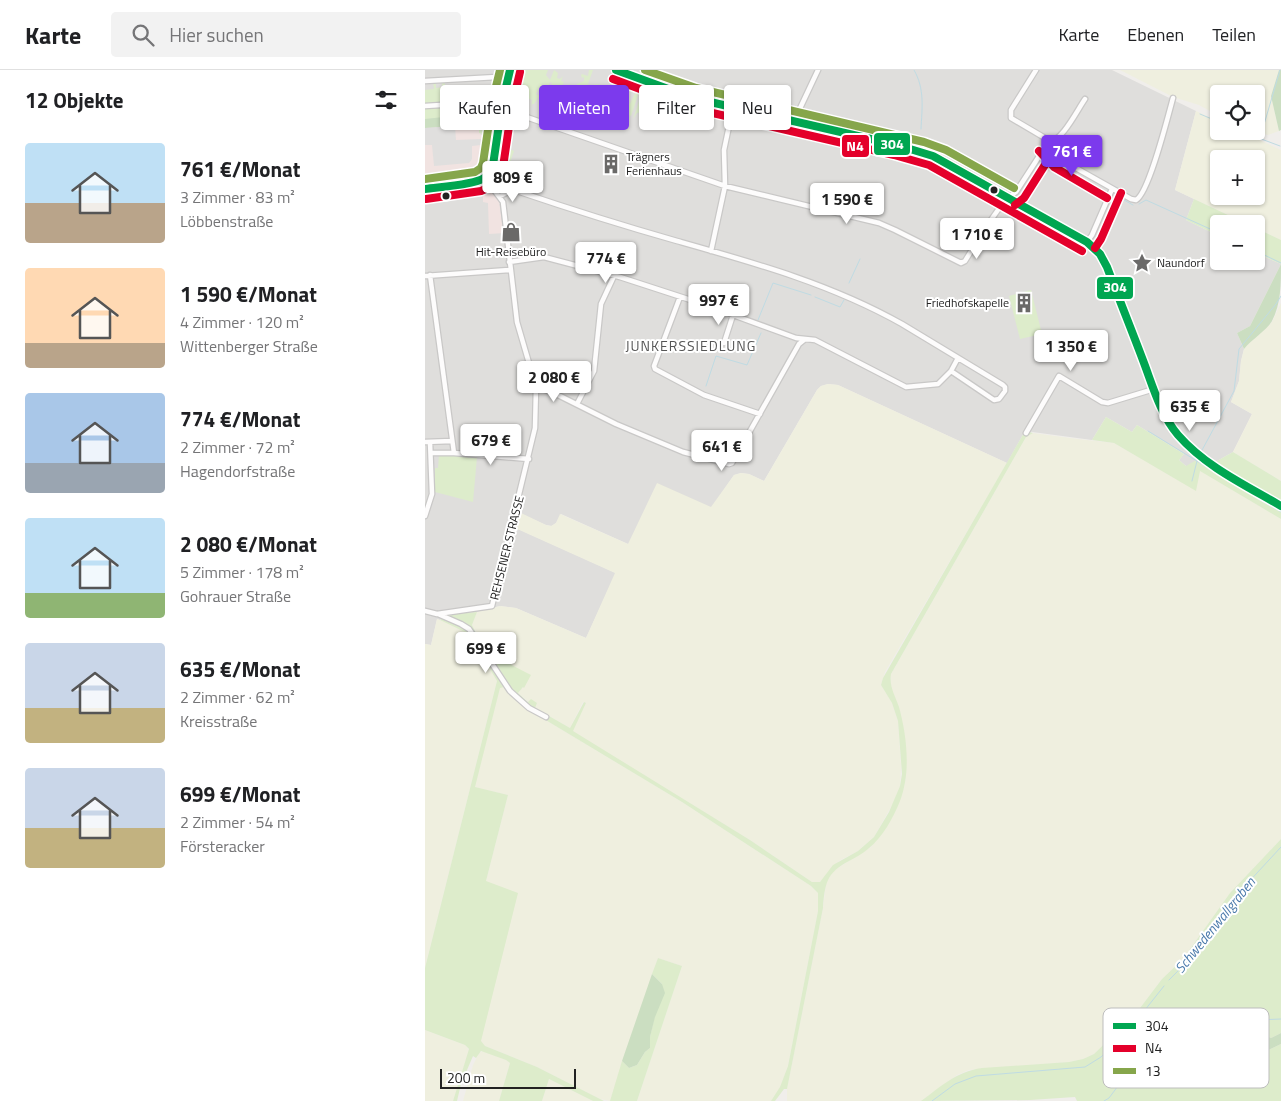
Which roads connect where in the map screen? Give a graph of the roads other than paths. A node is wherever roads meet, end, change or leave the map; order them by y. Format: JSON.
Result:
{"nodes":[{"id":1,"x":498,"y":70,"type":"edge"},
{"id":2,"x":510,"y":70,"type":"edge"},
{"id":3,"x":616,"y":70,"type":"edge"},
{"id":4,"x":818,"y":70,"type":"edge"},
{"id":5,"x":1035,"y":70,"type":"edge"},
{"id":6,"x":497,"y":77,"type":"junction"},
{"id":7,"x":425,"y":81,"type":"edge"},
{"id":8,"x":496,"y":85,"type":"edge"},
{"id":9,"x":506,"y":85,"type":"edge"},
{"id":10,"x":1173,"y":98,"type":"dead end"},
{"id":11,"x":1085,"y":99,"type":"dead end"},
{"id":12,"x":440,"y":105,"type":"edge"},
{"id":13,"x":724,"y":105,"type":"edge"},
{"id":14,"x":425,"y":106,"type":"edge"},
{"id":15,"x":529,"y":118,"type":"edge"},
{"id":16,"x":791,"y":120,"type":"edge"},
{"id":17,"x":794,"y":121,"type":"junction"},
{"id":18,"x":498,"y":130,"type":"edge"},
{"id":19,"x":728,"y":130,"type":"edge"},
{"id":20,"x":1047,"y":144,"type":"junction"},
{"id":21,"x":485,"y":178,"type":"junction"},
{"id":22,"x":725,"y":186,"type":"junction"},
{"id":23,"x":1112,"y":188,"type":"junction"},
{"id":24,"x":425,"y":189,"type":"edge"},
{"id":25,"x":500,"y":196,"type":"junction"},
{"id":26,"x":1009,"y":197,"type":"junction"},
{"id":27,"x":1087,"y":242,"type":"junction"},
{"id":28,"x":711,"y":251,"type":"junction"},
{"id":29,"x":509,"y":262,"type":"junction"},
{"id":30,"x":509,"y":270,"type":"junction"},
{"id":31,"x":427,"y":275,"type":"edge"},
{"id":32,"x":614,"y":276,"type":"junction"},
{"id":33,"x":680,"y":297,"type":"junction"},
{"id":34,"x":733,"y":315,"type":"junction"},
{"id":35,"x":804,"y":340,"type":"junction"},
{"id":36,"x":724,"y":343,"type":"dead end"},
{"id":37,"x":959,"y":358,"type":"junction"},
{"id":38,"x":951,"y":372,"type":"junction"},
{"id":39,"x":536,"y":387,"type":"junction"},
{"id":40,"x":1154,"y":389,"type":"junction"},
{"id":41,"x":577,"y":404,"type":"junction"},
{"id":42,"x":760,"y":414,"type":"junction"},
{"id":43,"x":1026,"y":433,"type":"dead end"},
{"id":44,"x":452,"y":440,"type":"junction"},
{"id":45,"x":428,"y":442,"type":"edge"},
{"id":46,"x":431,"y":453,"type":"junction"},
{"id":47,"x":454,"y":453,"type":"junction"},
{"id":48,"x":529,"y":459,"type":"junction"},
{"id":49,"x":1281,"y":506,"type":"edge"},
{"id":50,"x":425,"y":516,"type":"edge"},
{"id":51,"x":425,"y":611,"type":"edge"},
{"id":52,"x":437,"y":614,"type":"junction"},
{"id":53,"x":545,"y":718,"type":"dead end"}],
"edges":[{"from":1,"to":6,"type":"street"},
{"from":2,"to":9,"type":"main road"},
{"from":3,"to":13,"type":"main road"},
{"from":4,"to":17,"type":"street"},
{"from":5,"to":20,"type":"street"},
{"from":6,"to":7,"type":"street"},
{"from":6,"to":8,"type":"street"},
{"from":10,"to":23,"type":"street"},
{"from":11,"to":20,"type":"street"},
{"from":12,"to":14,"type":"street"},
{"from":15,"to":22,"type":"street"},
{"from":16,"to":17,"type":"main road"},
{"from":17,"to":26,"type":"main road"},
{"from":18,"to":21,"type":"main road"},
{"from":19,"to":22,"type":"street"},
{"from":20,"to":23,"type":"street"},
{"from":20,"to":26,"type":"street"},
{"from":21,"to":24,"type":"main road"},
{"from":21,"to":25,"type":"street"},
{"from":22,"to":26,"type":"street"},
{"from":22,"to":28,"type":"street"},
{"from":23,"to":27,"type":"street"},
{"from":25,"to":28,"type":"street"},
{"from":25,"to":29,"type":"street","name":"REHSENER STRASSE"},
{"from":26,"to":27,"type":"main road"},
{"from":27,"to":40,"type":"main road"},
{"from":28,"to":37,"type":"street"},
{"from":29,"to":30,"type":"street","name":"REHSENER STRASSE"},
{"from":29,"to":32,"type":"street"},
{"from":30,"to":31,"type":"street"},
{"from":30,"to":39,"type":"street","name":"REHSENER STRASSE"},
{"from":31,"to":44,"type":"street"},
{"from":32,"to":33,"type":"street"},
{"from":32,"to":41,"type":"street"},
{"from":33,"to":34,"type":"street"},
{"from":33,"to":42,"type":"street"},
{"from":34,"to":35,"type":"street"},
{"from":34,"to":36,"type":"street"},
{"from":35,"to":38,"type":"street"},
{"from":35,"to":42,"type":"street"},
{"from":37,"to":38,"type":"street"},
{"from":37,"to":38,"type":"street"},
{"from":39,"to":41,"type":"street"},
{"from":39,"to":48,"type":"street","name":"REHSENER STRASSE"},
{"from":40,"to":43,"type":"street"},
{"from":40,"to":49,"type":"main road"},
{"from":41,"to":42,"type":"street"},
{"from":44,"to":45,"type":"street"},
{"from":44,"to":47,"type":"street"},
{"from":45,"to":46,"type":"street"},
{"from":46,"to":47,"type":"street"},
{"from":46,"to":50,"type":"street"},
{"from":47,"to":48,"type":"street"},
{"from":48,"to":52,"type":"street","name":"REHSENER STRASSE"},
{"from":51,"to":52,"type":"street"},
{"from":52,"to":53,"type":"street"}]}
